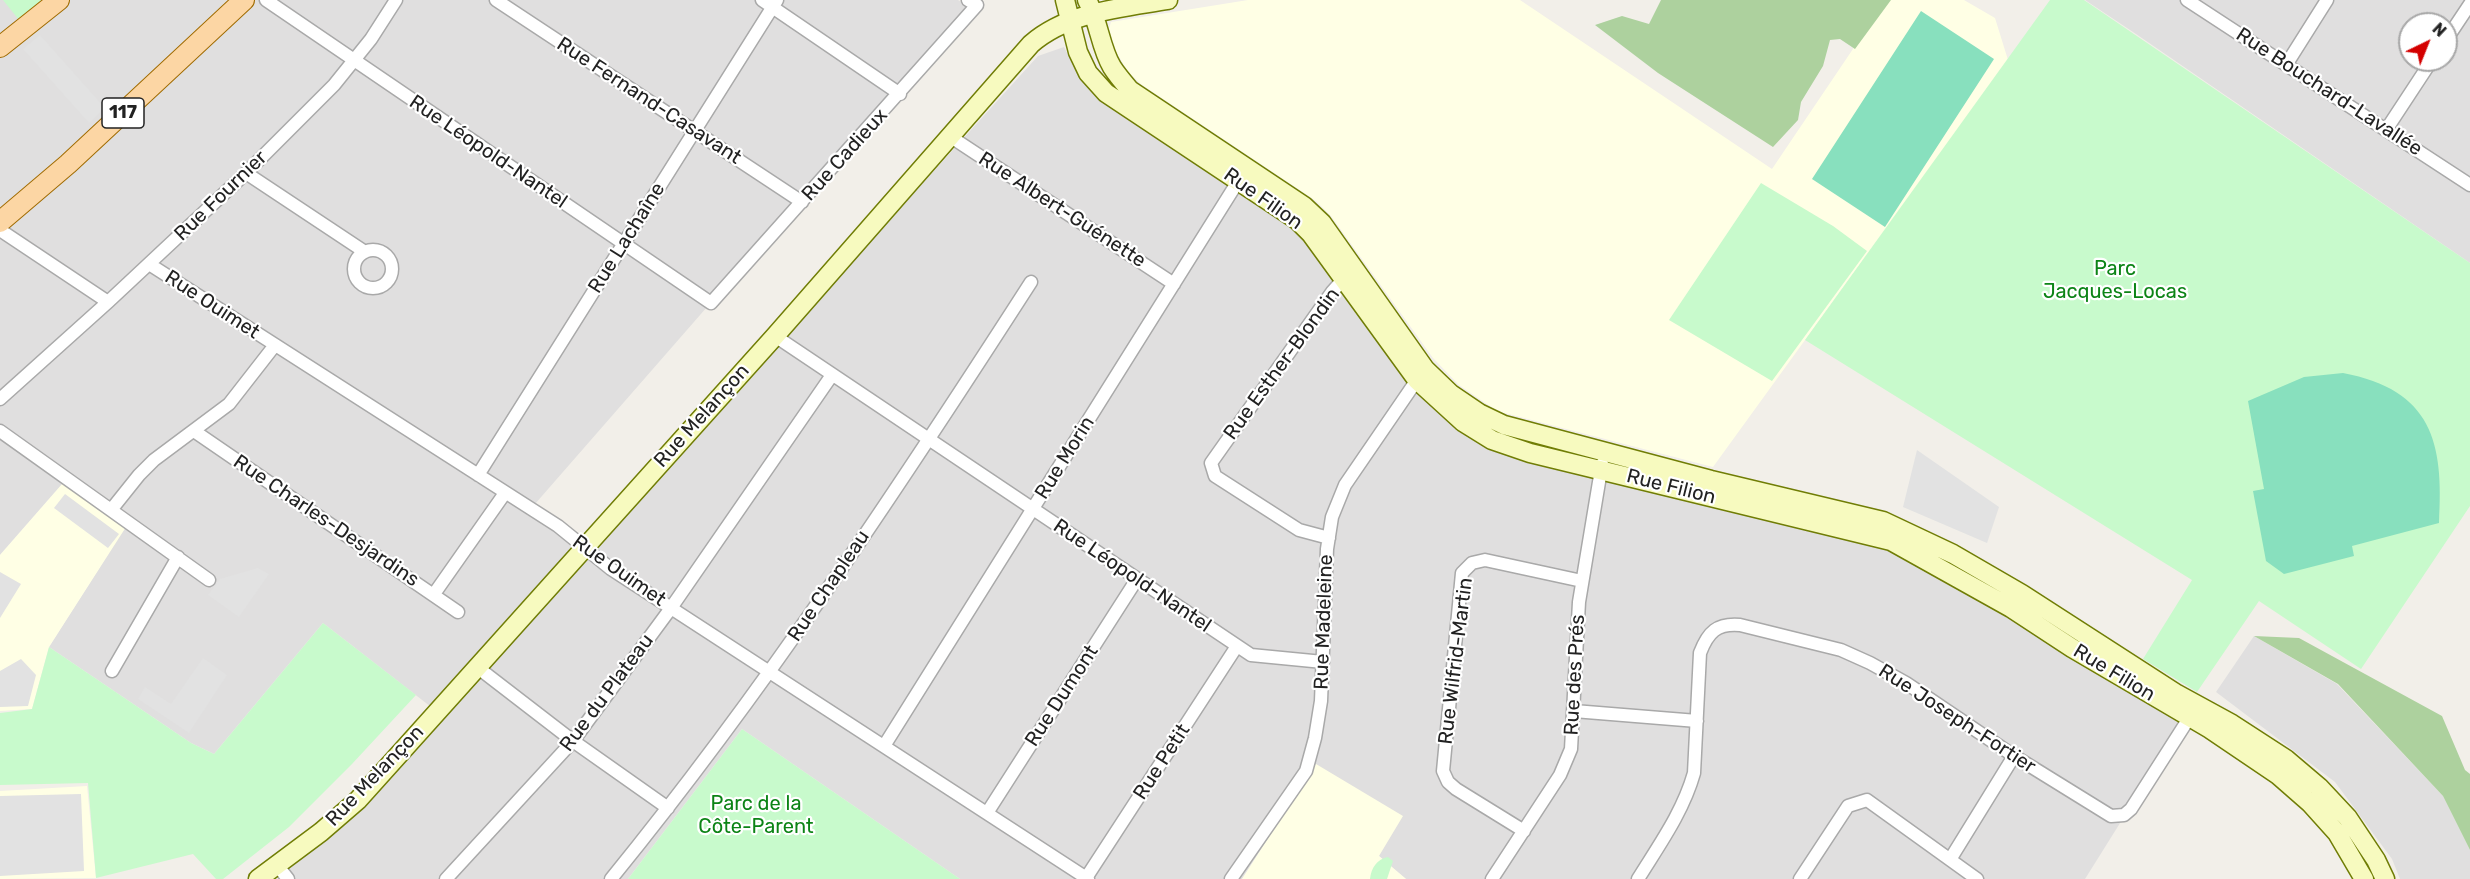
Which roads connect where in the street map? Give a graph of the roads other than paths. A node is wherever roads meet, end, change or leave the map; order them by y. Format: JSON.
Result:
{"nodes":[{"id":1,"x":59,"y":0,"type":"edge"},
{"id":2,"x":244,"y":0,"type":"edge"},
{"id":3,"x":266,"y":0,"type":"edge"},
{"id":4,"x":396,"y":0,"type":"edge"},
{"id":5,"x":496,"y":0,"type":"edge"},
{"id":6,"x":1065,"y":0,"type":"edge"},
{"id":7,"x":1168,"y":0,"type":"edge"},
{"id":8,"x":2327,"y":0,"type":"edge"},
{"id":9,"x":2189,"y":1,"type":"edge"},
{"id":10,"x":770,"y":2,"type":"edge"},
{"id":11,"x":973,"y":3,"type":"edge"},
{"id":12,"x":2470,"y":4,"type":"edge"},
{"id":13,"x":1091,"y":7,"type":"edge"},
{"id":14,"x":1071,"y":21,"type":"junction"},
{"id":15,"x":2458,"y":22,"type":"edge"},
{"id":16,"x":0,"y":47,"type":"edge"},
{"id":17,"x":353,"y":62,"type":"junction"},
{"id":18,"x":2286,"y":64,"type":"junction"},
{"id":19,"x":2424,"y":72,"type":"edge"},
{"id":20,"x":900,"y":94,"type":"junction"},
{"id":21,"x":2386,"y":130,"type":"junction"},
{"id":22,"x":694,"y":131,"type":"junction"},
{"id":23,"x":951,"y":136,"type":"junction"},
{"id":24,"x":246,"y":173,"type":"junction"},
{"id":25,"x":1242,"y":175,"type":"junction"},
{"id":26,"x":2470,"y":185,"type":"edge"},
{"id":27,"x":802,"y":202,"type":"junction"},
{"id":28,"x":0,"y":222,"type":"edge"},
{"id":29,"x":0,"y":230,"type":"edge"},
{"id":30,"x":624,"y":243,"type":"junction"},
{"id":31,"x":365,"y":252,"type":"dead end"},
{"id":32,"x":149,"y":264,"type":"junction"},
{"id":33,"x":1349,"y":273,"type":"junction"},
{"id":34,"x":1031,"y":282,"type":"dead end"},
{"id":35,"x":1174,"y":284,"type":"junction"},
{"id":36,"x":108,"y":302,"type":"junction"},
{"id":37,"x":711,"y":303,"type":"joint"},
{"id":38,"x":775,"y":336,"type":"junction"},
{"id":39,"x":275,"y":345,"type":"junction"},
{"id":40,"x":1421,"y":374,"type":"junction"},
{"id":41,"x":832,"y":375,"type":"junction"},
{"id":42,"x":0,"y":399,"type":"edge"},
{"id":43,"x":194,"y":430,"type":"junction"},
{"id":44,"x":0,"y":431,"type":"edge"},
{"id":45,"x":1500,"y":433,"type":"junction"},
{"id":46,"x":929,"y":440,"type":"junction"},
{"id":47,"x":1605,"y":451,"type":"junction"},
{"id":48,"x":1600,"y":470,"type":"junction"},
{"id":49,"x":478,"y":475,"type":"junction"},
{"id":50,"x":505,"y":493,"type":"junction"},
{"id":51,"x":1033,"y":509,"type":"junction"},
{"id":52,"x":111,"y":510,"type":"junction"},
{"id":53,"x":1894,"y":534,"type":"junction"},
{"id":54,"x":1329,"y":538,"type":"junction"},
{"id":55,"x":584,"y":548,"type":"junction"},
{"id":56,"x":178,"y":558,"type":"junction"},
{"id":57,"x":1137,"y":579,"type":"junction"},
{"id":58,"x":209,"y":580,"type":"dead end"},
{"id":59,"x":1582,"y":581,"type":"junction"},
{"id":60,"x":434,"y":594,"type":"junction"},
{"id":61,"x":671,"y":608,"type":"junction"},
{"id":62,"x":458,"y":612,"type":"dead end"},
{"id":63,"x":1237,"y":646,"type":"junction"},
{"id":64,"x":1323,"y":662,"type":"junction"},
{"id":65,"x":477,"y":667,"type":"junction"},
{"id":66,"x":112,"y":671,"type":"dead end"},
{"id":67,"x":771,"y":673,"type":"junction"},
{"id":68,"x":1574,"y":711,"type":"junction"},
{"id":69,"x":2193,"y":712,"type":"junction"},
{"id":70,"x":1697,"y":721,"type":"junction"},
{"id":71,"x":573,"y":741,"type":"junction"},
{"id":72,"x":884,"y":746,"type":"junction"},
{"id":73,"x":2014,"y":756,"type":"junction"},
{"id":74,"x":668,"y":808,"type":"junction"},
{"id":75,"x":987,"y":813,"type":"junction"},
{"id":76,"x":1524,"y":831,"type":"junction"},
{"id":77,"x":1951,"y":858,"type":"junction"},
{"id":78,"x":282,"y":872,"type":"edge"},
{"id":79,"x":618,"y":877,"type":"edge"},
{"id":80,"x":1087,"y":878,"type":"edge"},
{"id":81,"x":258,"y":879,"type":"edge"},
{"id":82,"x":446,"y":879,"type":"edge"},
{"id":83,"x":1231,"y":879,"type":"edge"},
{"id":84,"x":1492,"y":879,"type":"edge"},
{"id":85,"x":1638,"y":879,"type":"edge"},
{"id":86,"x":1800,"y":879,"type":"edge"},
{"id":87,"x":1977,"y":879,"type":"edge"},
{"id":88,"x":2364,"y":879,"type":"edge"},
{"id":89,"x":2385,"y":879,"type":"edge"}],
"edges":[{"from":1,"to":16,"type":"main road"},
{"from":2,"to":28,"type":"main road","number":"117"},
{"from":3,"to":17,"type":"street","name":"Rue Léopold-Nantel"},
{"from":4,"to":17,"type":"street","name":"Rue Fournier"},
{"from":5,"to":22,"type":"street","name":"Rue Fernand-Casavant"},
{"from":6,"to":14,"type":"street","name":"Rue Filion"},
{"from":7,"to":13,"type":"street","name":"Rue Melançon"},
{"from":8,"to":18,"type":"street"},
{"from":9,"to":18,"type":"street","name":"Rue Bouchard-Lavallée"},
{"from":10,"to":20,"type":"street"},
{"from":10,"to":22,"type":"street","name":"Rue Lachaîne"},
{"from":11,"to":20,"type":"street","name":"Rue Cadieux"},
{"from":12,"to":15,"type":"street"},
{"from":13,"to":14,"type":"street","name":"Rue Melançon"},
{"from":13,"to":25,"type":"street","name":"Rue Filion"},
{"from":14,"to":23,"type":"street","name":"Rue Melançon"},
{"from":14,"to":25,"type":"street","name":"Rue Filion"},
{"from":17,"to":24,"type":"street","name":"Rue Fournier"},
{"from":17,"to":30,"type":"street","name":"Rue Léopold-Nantel"},
{"from":18,"to":21,"type":"street","name":"Rue Bouchard-Lavallée"},
{"from":19,"to":21,"type":"street"},
{"from":20,"to":27,"type":"street","name":"Rue Cadieux"},
{"from":21,"to":26,"type":"street","name":"Rue Bouchard-Lavallée"},
{"from":22,"to":27,"type":"street","name":"Rue Fernand-Casavant"},
{"from":22,"to":30,"type":"street","name":"Rue Lachaîne"},
{"from":23,"to":35,"type":"street","name":"Rue Albert-Guénette"},
{"from":23,"to":38,"type":"street","name":"Rue Melançon"},
{"from":24,"to":31,"type":"street"},
{"from":24,"to":32,"type":"street","name":"Rue Fournier"},
{"from":25,"to":33,"type":"street","name":"Rue Filion"},
{"from":25,"to":35,"type":"street","name":"Rue Morin"},
{"from":27,"to":37,"type":"street","name":"Rue Cadieux"},
{"from":29,"to":36,"type":"street"},
{"from":30,"to":37,"type":"street","name":"Rue Léopold-Nantel"},
{"from":30,"to":49,"type":"street","name":"Rue Lachaîne"},
{"from":32,"to":36,"type":"street","name":"Rue Fournier"},
{"from":32,"to":39,"type":"street","name":"Rue Ouimet"},
{"from":33,"to":40,"type":"street","name":"Rue Filion"},
{"from":33,"to":54,"type":"street","name":"Rue Esther-Blondin"},
{"from":34,"to":46,"type":"street","name":"Rue Chapleau"},
{"from":35,"to":51,"type":"street","name":"Rue Morin"},
{"from":36,"to":42,"type":"street","name":"Rue Fournier"},
{"from":38,"to":41,"type":"street","name":"Rue Léopold-Nantel"},
{"from":38,"to":55,"type":"street","name":"Rue Melançon"},
{"from":39,"to":43,"type":"street"},
{"from":39,"to":49,"type":"street","name":"Rue Ouimet"},
{"from":40,"to":45,"type":"street","name":"Rue Filion"},
{"from":40,"to":54,"type":"street","name":"Rue Madeleine"},
{"from":41,"to":46,"type":"street","name":"Rue Léopold-Nantel"},
{"from":41,"to":61,"type":"street","name":"Rue du Plateau"},
{"from":43,"to":52,"type":"street"},
{"from":43,"to":60,"type":"street","name":"Rue Charles-Desjardins"},
{"from":44,"to":52,"type":"street"},
{"from":45,"to":47,"type":"street","name":"Rue Filion"},
{"from":45,"to":48,"type":"street","name":"Rue Filion"},
{"from":46,"to":51,"type":"street","name":"Rue Léopold-Nantel"},
{"from":46,"to":67,"type":"street","name":"Rue Chapleau"},
{"from":47,"to":48,"type":"street","name":"Rue des Prés"},
{"from":47,"to":53,"type":"street","name":"Rue Filion"},
{"from":48,"to":53,"type":"street","name":"Rue Filion"},
{"from":48,"to":59,"type":"street","name":"Rue des Prés"},
{"from":49,"to":50,"type":"street","name":"Rue Ouimet"},
{"from":50,"to":55,"type":"street","name":"Rue Ouimet"},
{"from":50,"to":60,"type":"street"},
{"from":51,"to":57,"type":"street","name":"Rue Léopold-Nantel"},
{"from":51,"to":72,"type":"street","name":"Rue Morin"},
{"from":52,"to":56,"type":"street"},
{"from":53,"to":69,"type":"street","name":"Rue Filion"},
{"from":54,"to":64,"type":"street","name":"Rue Madeleine"},
{"from":55,"to":61,"type":"street","name":"Rue Ouimet"},
{"from":55,"to":65,"type":"street","name":"Rue Melançon"},
{"from":56,"to":58,"type":"street"},
{"from":56,"to":66,"type":"street"},
{"from":57,"to":63,"type":"street","name":"Rue Léopold-Nantel"},
{"from":57,"to":75,"type":"street","name":"Rue Dumont"},
{"from":59,"to":68,"type":"street","name":"Rue des Prés"},
{"from":59,"to":76,"type":"street","name":"Rue Wilfrid-Martin"},
{"from":60,"to":62,"type":"street","name":"Rue Charles-Desjardins"},
{"from":61,"to":67,"type":"street","name":"Rue Ouimet"},
{"from":61,"to":71,"type":"street","name":"Rue du Plateau"},
{"from":63,"to":64,"type":"street","name":"Rue Léopold-Nantel"},
{"from":63,"to":80,"type":"street","name":"Rue Petit"},
{"from":64,"to":83,"type":"street","name":"Rue Madeleine"},
{"from":65,"to":71,"type":"street"},
{"from":65,"to":78,"type":"street","name":"Rue Melançon"},
{"from":67,"to":72,"type":"street","name":"Rue Ouimet"},
{"from":67,"to":74,"type":"street","name":"Rue Chapleau"},
{"from":68,"to":70,"type":"street"},
{"from":68,"to":76,"type":"street","name":"Rue des Prés"},
{"from":69,"to":73,"type":"street","name":"Rue Joseph-Fortier"},
{"from":69,"to":88,"type":"street","name":"Rue Filion"},
{"from":69,"to":89,"type":"street","name":"Rue Filion"},
{"from":70,"to":73,"type":"street","name":"Rue Joseph-Fortier"},
{"from":70,"to":85,"type":"street","name":"Rue Joseph-Fortier"},
{"from":71,"to":74,"type":"street"},
{"from":71,"to":82,"type":"street","name":"Rue du Plateau"},
{"from":72,"to":75,"type":"street","name":"Rue Ouimet"},
{"from":73,"to":77,"type":"street"},
{"from":74,"to":79,"type":"street","name":"Rue Chapleau"},
{"from":75,"to":80,"type":"street","name":"Rue Ouimet"},
{"from":76,"to":84,"type":"street","name":"Rue des Prés"},
{"from":77,"to":86,"type":"street"},
{"from":77,"to":87,"type":"street"},
{"from":78,"to":81,"type":"street","name":"Rue Melançon"}]}
